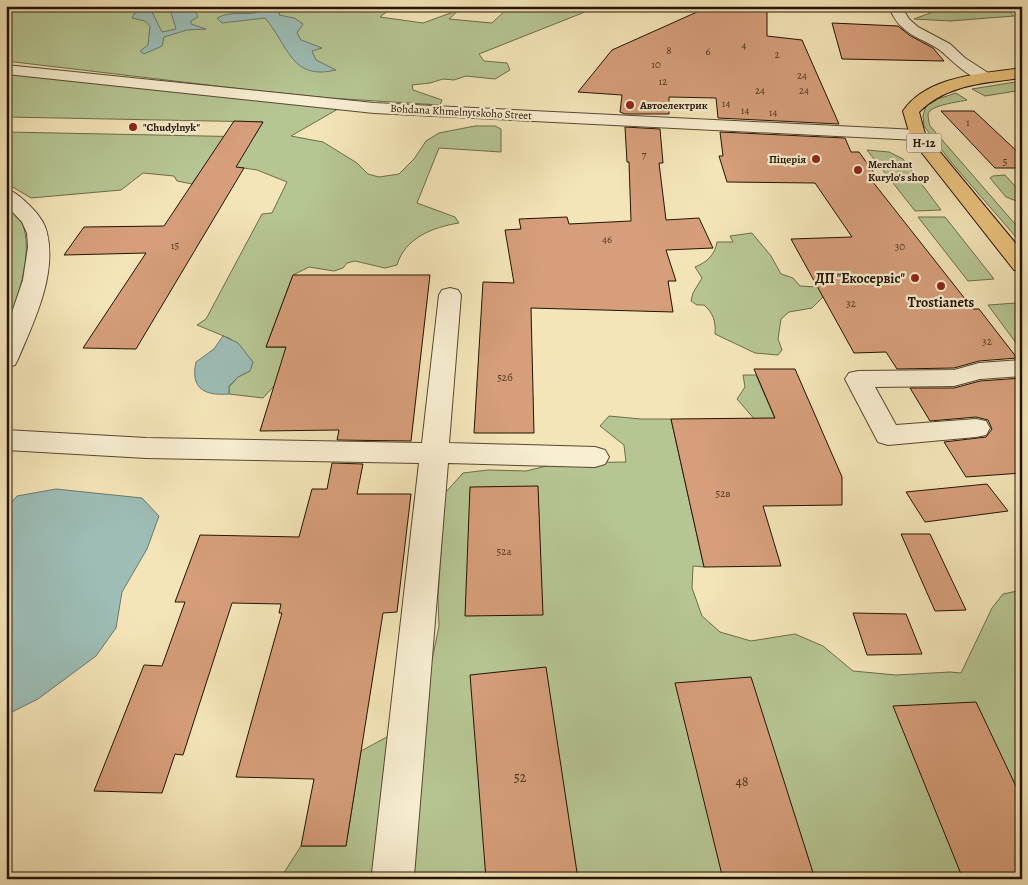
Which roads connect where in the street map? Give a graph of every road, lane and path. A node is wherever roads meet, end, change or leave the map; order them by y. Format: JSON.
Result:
{"nodes":[{"id":1,"x":894,"y":6,"type":"edge"},
{"id":2,"x":6,"y":68,"type":"edge"},
{"id":3,"x":1022,"y":73,"type":"edge"},
{"id":4,"x":988,"y":78,"type":"junction"},
{"id":5,"x":917,"y":135,"type":"junction"},
{"id":6,"x":6,"y":195,"type":"edge"},
{"id":7,"x":1022,"y":265,"type":"edge"},
{"id":8,"x":450,"y":295,"type":"dead end"},
{"id":9,"x":6,"y":359,"type":"edge"},
{"id":10,"x":1022,"y":368,"type":"edge"},
{"id":11,"x":976,"y":428,"type":"dead end"},
{"id":12,"x":6,"y":440,"type":"edge"},
{"id":13,"x":436,"y":453,"type":"junction"},
{"id":14,"x":595,"y":457,"type":"dead end"},
{"id":15,"x":391,"y":879,"type":"edge"}],
"edges":[{"from":1,"to":4,"type":"street"},
{"from":2,"to":5,"type":"street","name":"Bohdana Khmelnytskoho Street"},
{"from":3,"to":4,"type":"main road","number":"Н-12"},
{"from":4,"to":5,"type":"main road","number":"Н-12"},
{"from":5,"to":7,"type":"main road","number":"Н-12"},
{"from":6,"to":9,"type":"street"},
{"from":8,"to":13,"type":"street"},
{"from":10,"to":11,"type":"street"},
{"from":12,"to":13,"type":"street"},
{"from":13,"to":14,"type":"street"},
{"from":13,"to":15,"type":"street"}]}
